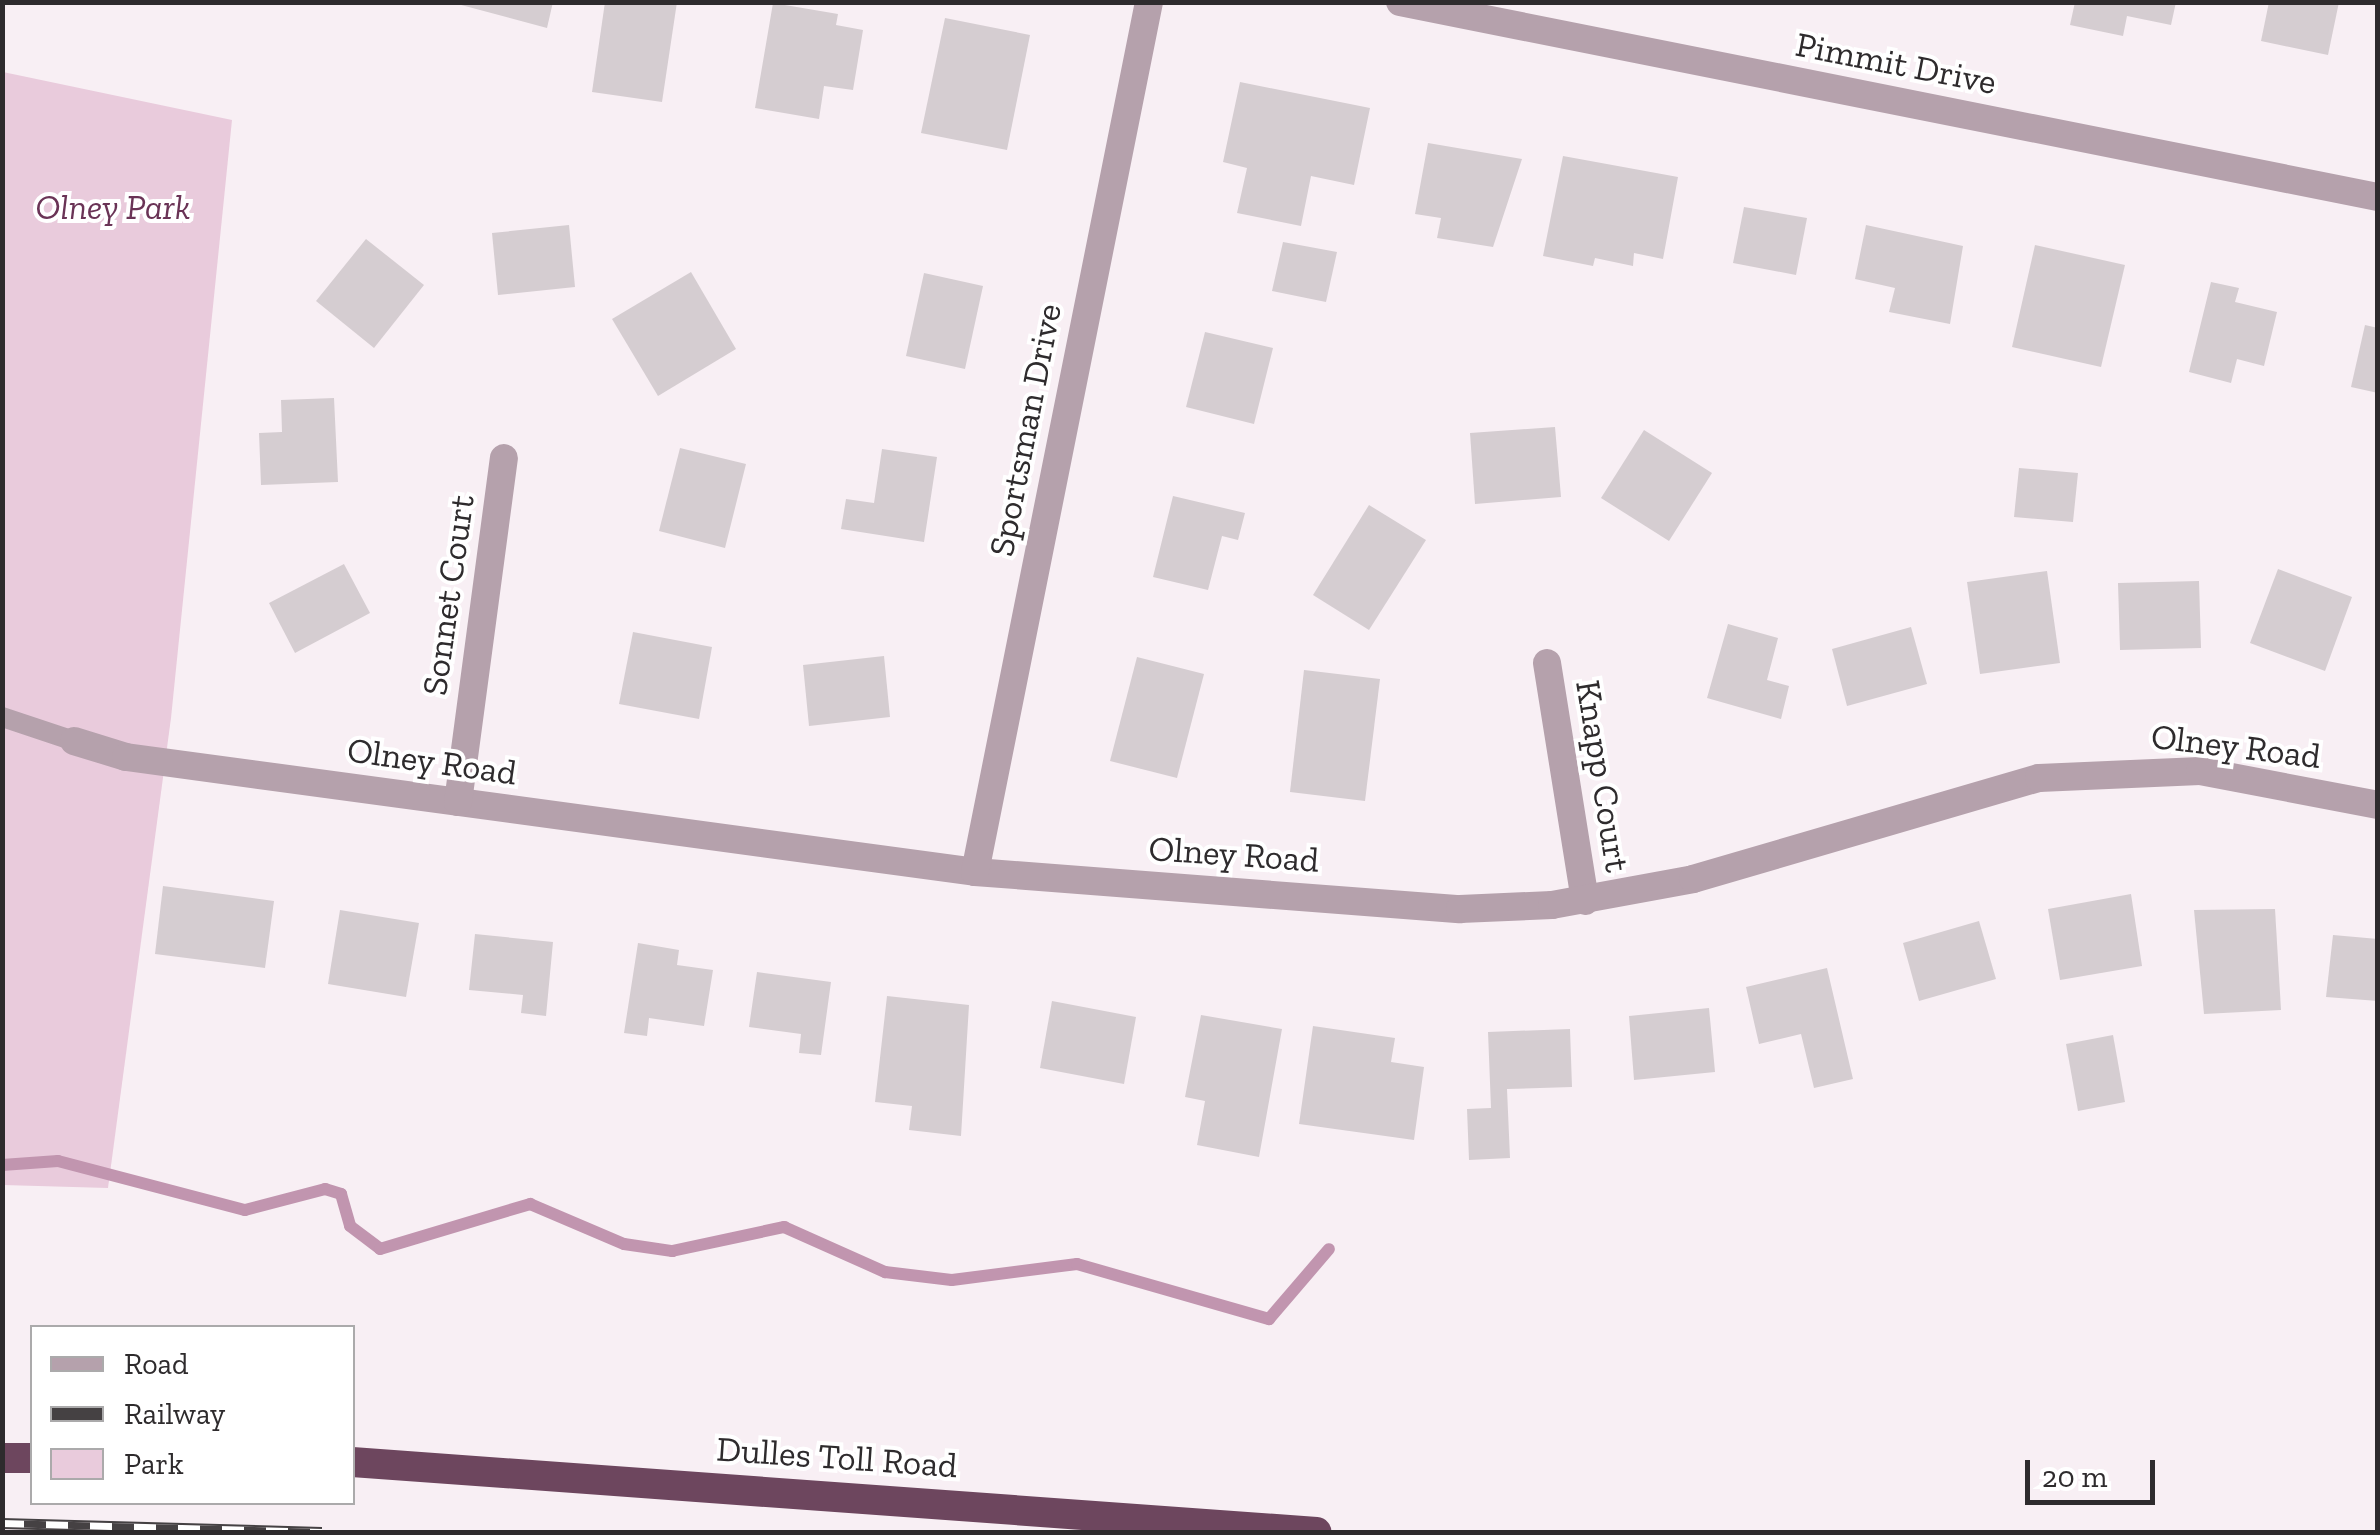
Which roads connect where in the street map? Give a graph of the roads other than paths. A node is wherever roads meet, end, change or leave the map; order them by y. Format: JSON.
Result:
{"nodes":[{"id":1,"x":1149,"y":2,"type":"edge"},
{"id":2,"x":1400,"y":2,"type":"edge"},
{"id":3,"x":2378,"y":197,"type":"edge"},
{"id":4,"x":504,"y":458,"type":"dead end"},
{"id":5,"x":1547,"y":663,"type":"dead end"},
{"id":6,"x":2,"y":717,"type":"edge"},
{"id":7,"x":74,"y":741,"type":"joint"},
{"id":8,"x":458,"y":802,"type":"junction"},
{"id":9,"x":2378,"y":805,"type":"edge"},
{"id":10,"x":975,"y":872,"type":"junction"},
{"id":11,"x":1585,"y":901,"type":"junction"},
{"id":12,"x":2,"y":1458,"type":"edge"},
{"id":13,"x":30,"y":1458,"type":"edge"},
{"id":14,"x":355,"y":1462,"type":"edge"},
{"id":15,"x":1316,"y":1532,"type":"edge"}],
"edges":[{"from":1,"to":10,"type":"street","name":"Sportsman Drive"},
{"from":2,"to":3,"type":"street","name":"Pimmit Drive"},
{"from":4,"to":8,"type":"street","name":"Sonnet Court"},
{"from":5,"to":11,"type":"street","name":"Knapp Court"},
{"from":6,"to":7,"type":"lane"},
{"from":7,"to":8,"type":"street","name":"Olney Road"},
{"from":8,"to":10,"type":"street","name":"Olney Road"},
{"from":9,"to":11,"type":"street","name":"Olney Road"},
{"from":10,"to":11,"type":"street","name":"Olney Road"},
{"from":12,"to":13,"type":"highway"},
{"from":14,"to":15,"type":"highway","name":"Dulles Toll Road"}]}
